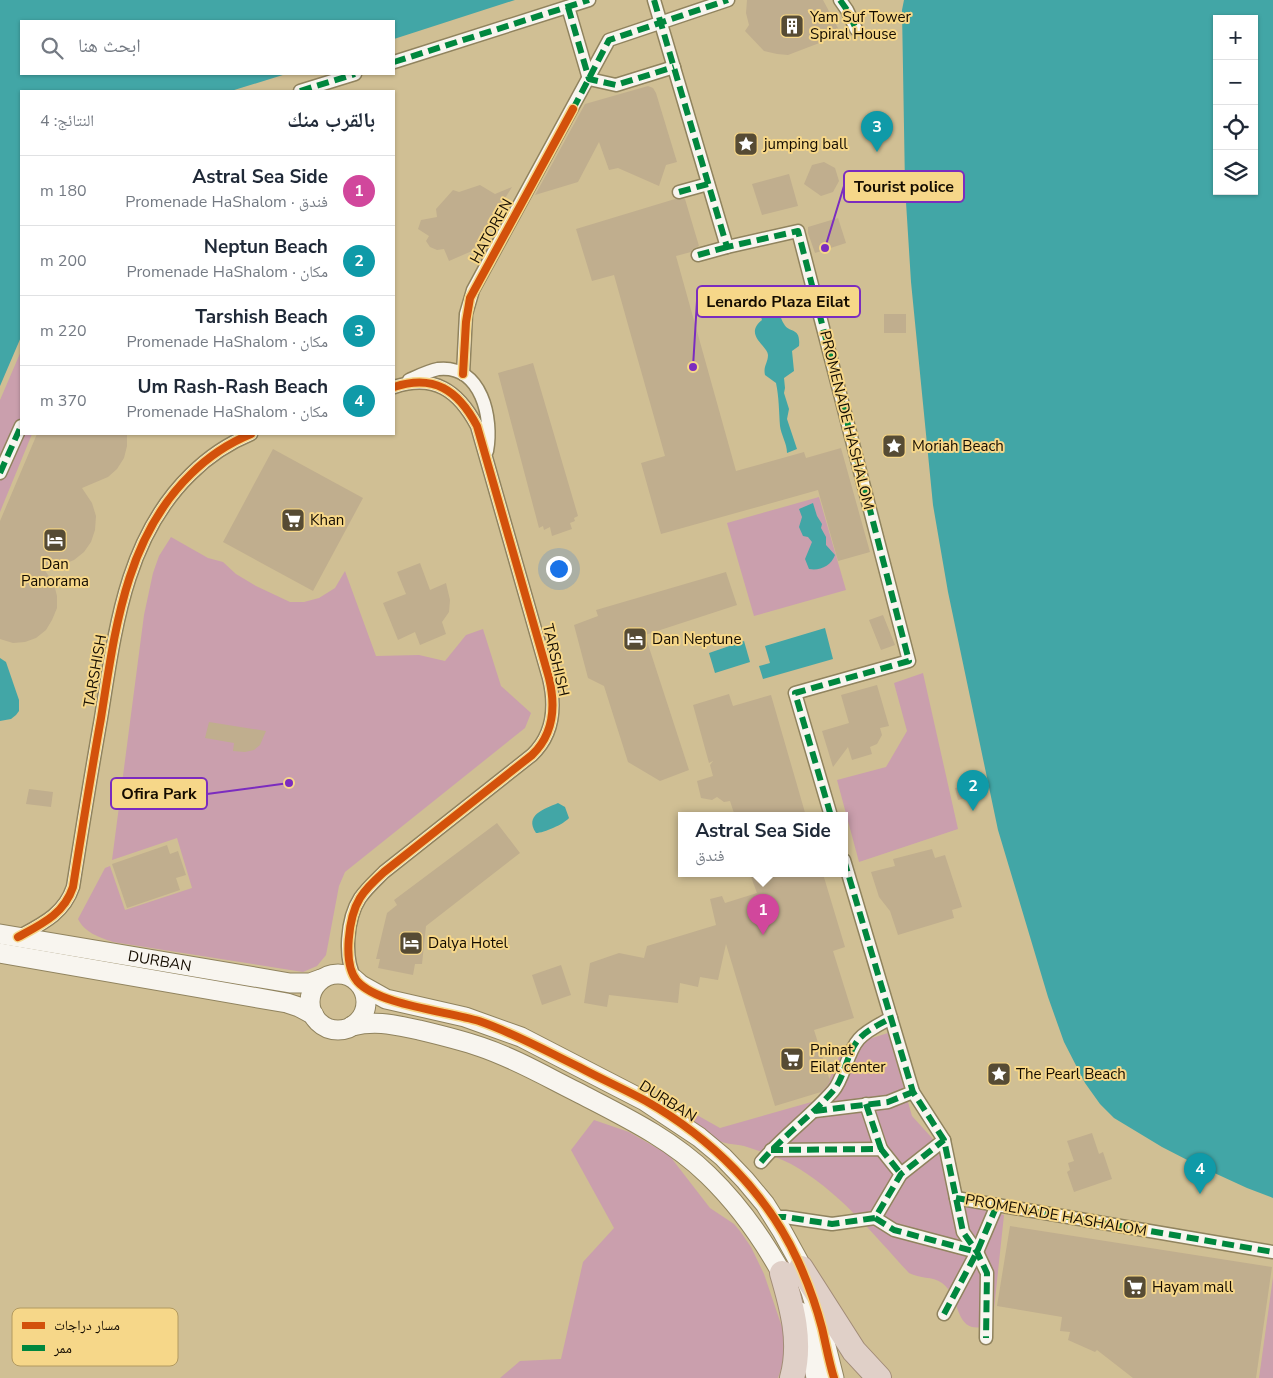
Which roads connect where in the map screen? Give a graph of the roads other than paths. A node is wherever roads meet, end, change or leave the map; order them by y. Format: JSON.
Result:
{"nodes":[{"id":1,"x":589,"y":0,"type":"edge"},
{"id":2,"x":728,"y":0,"type":"edge"},
{"id":3,"x":840,"y":0,"type":"edge"},
{"id":4,"x":655,"y":3,"type":"edge"},
{"id":5,"x":568,"y":7,"type":"junction"},
{"id":6,"x":661,"y":22,"type":"junction"},
{"id":7,"x":856,"y":29,"type":"dead end"},
{"id":8,"x":395,"y":62,"type":"edge"},
{"id":9,"x":674,"y":67,"type":"junction"},
{"id":10,"x":352,"y":75,"type":"edge"},
{"id":11,"x":589,"y":79,"type":"junction"},
{"id":12,"x":303,"y":90,"type":"edge"},
{"id":13,"x":708,"y":184,"type":"junction"},
{"id":14,"x":678,"y":192,"type":"dead end"},
{"id":15,"x":727,"y":247,"type":"junction"},
{"id":16,"x":698,"y":255,"type":"dead end"},
{"id":17,"x":463,"y":374,"type":"junction"},
{"id":18,"x":397,"y":386,"type":"edge"},
{"id":19,"x":20,"y":428,"type":"edge"},
{"id":20,"x":249,"y":435,"type":"edge"},
{"id":21,"x":486,"y":456,"type":"junction"},
{"id":22,"x":0,"y":473,"type":"edge"},
{"id":23,"x":830,"y":812,"type":"edge"},
{"id":24,"x":848,"y":873,"type":"edge"},
{"id":25,"x":9,"y":935,"type":"edge"},
{"id":26,"x":0,"y":953,"type":"edge"},
{"id":27,"x":321,"y":979,"type":"junction"},
{"id":28,"x":358,"y":982,"type":"junction"},
{"id":29,"x":314,"y":1015,"type":"junction"},
{"id":30,"x":891,"y":1018,"type":"junction"},
{"id":31,"x":352,"y":1026,"type":"junction"},
{"id":32,"x":913,"y":1092,"type":"junction"},
{"id":33,"x":866,"y":1104,"type":"junction"},
{"id":34,"x":814,"y":1111,"type":"junction"},
{"id":35,"x":944,"y":1140,"type":"junction"},
{"id":36,"x":881,"y":1148,"type":"junction"},
{"id":37,"x":771,"y":1150,"type":"junction"},
{"id":38,"x":761,"y":1162,"type":"dead end"},
{"id":39,"x":901,"y":1174,"type":"junction"},
{"id":40,"x":956,"y":1198,"type":"junction"},
{"id":41,"x":997,"y":1205,"type":"junction"},
{"id":42,"x":774,"y":1218,"type":"junction"},
{"id":43,"x":875,"y":1218,"type":"junction"},
{"id":44,"x":977,"y":1252,"type":"junction"},
{"id":45,"x":1273,"y":1252,"type":"edge"},
{"id":46,"x":791,"y":1270,"type":"junction"},
{"id":47,"x":944,"y":1314,"type":"dead end"},
{"id":48,"x":986,"y":1338,"type":"dead end"},
{"id":49,"x":792,"y":1378,"type":"edge"},
{"id":50,"x":816,"y":1378,"type":"edge"},
{"id":51,"x":834,"y":1378,"type":"edge"},
{"id":52,"x":879,"y":1378,"type":"edge"}],
"edges":[{"from":1,"to":5,"type":"street"},
{"from":2,"to":6,"type":"street","name":"HATOREN"},
{"from":3,"to":7,"type":"street"},
{"from":4,"to":6,"type":"street"},
{"from":5,"to":8,"type":"street"},
{"from":5,"to":11,"type":"street"},
{"from":6,"to":9,"type":"street"},
{"from":6,"to":11,"type":"street","name":"HATOREN"},
{"from":9,"to":11,"type":"street"},
{"from":9,"to":13,"type":"street"},
{"from":10,"to":12,"type":"street"},
{"from":11,"to":17,"type":"street","name":"HATOREN"},
{"from":13,"to":14,"type":"street"},
{"from":13,"to":15,"type":"street"},
{"from":15,"to":16,"type":"street"},
{"from":15,"to":23,"type":"street","name":"PROMENADE HASHALOM"},
{"from":17,"to":18,"type":"street","name":"TARSHISH"},
{"from":17,"to":21,"type":"street","name":"TARSHISH"},
{"from":18,"to":21,"type":"street","name":"TARSHISH"},
{"from":19,"to":22,"type":"street"},
{"from":20,"to":25,"type":"street","name":"TARSHISH"},
{"from":21,"to":28,"type":"street","name":"TARSHISH"},
{"from":24,"to":30,"type":"street","name":"PROMENADE HASHALOM"},
{"from":25,"to":27,"type":"street","name":"DURBAN"},
{"from":26,"to":29,"type":"street","name":"DURBAN"},
{"from":27,"to":28,"type":"street"},
{"from":27,"to":29,"type":"street"},
{"from":28,"to":31,"type":"street"},
{"from":28,"to":42,"type":"street","name":"DURBAN"},
{"from":29,"to":31,"type":"street"},
{"from":30,"to":32,"type":"street","name":"PROMENADE HASHALOM"},
{"from":30,"to":34,"type":"street"},
{"from":31,"to":46,"type":"street","name":"DURBAN"},
{"from":32,"to":33,"type":"street"},
{"from":32,"to":35,"type":"street","name":"PROMENADE HASHALOM"},
{"from":33,"to":34,"type":"street"},
{"from":33,"to":36,"type":"street"},
{"from":34,"to":37,"type":"street"},
{"from":35,"to":39,"type":"street"},
{"from":35,"to":40,"type":"street","name":"PROMENADE HASHALOM"},
{"from":36,"to":37,"type":"street"},
{"from":36,"to":39,"type":"street"},
{"from":37,"to":38,"type":"street"},
{"from":39,"to":43,"type":"street"},
{"from":40,"to":41,"type":"street","name":"PROMENADE HASHALOM"},
{"from":40,"to":44,"type":"street"},
{"from":41,"to":44,"type":"street"},
{"from":41,"to":45,"type":"street","name":"PROMENADE HASHALOM"},
{"from":42,"to":43,"type":"street"},
{"from":42,"to":46,"type":"street","name":"DURBAN"},
{"from":43,"to":44,"type":"street"},
{"from":44,"to":47,"type":"street"},
{"from":44,"to":48,"type":"street"},
{"from":46,"to":49,"type":"highway"},
{"from":46,"to":50,"type":"street","name":"DURBAN"},
{"from":46,"to":51,"type":"street","name":"DURBAN"},
{"from":46,"to":52,"type":"highway"}]}
